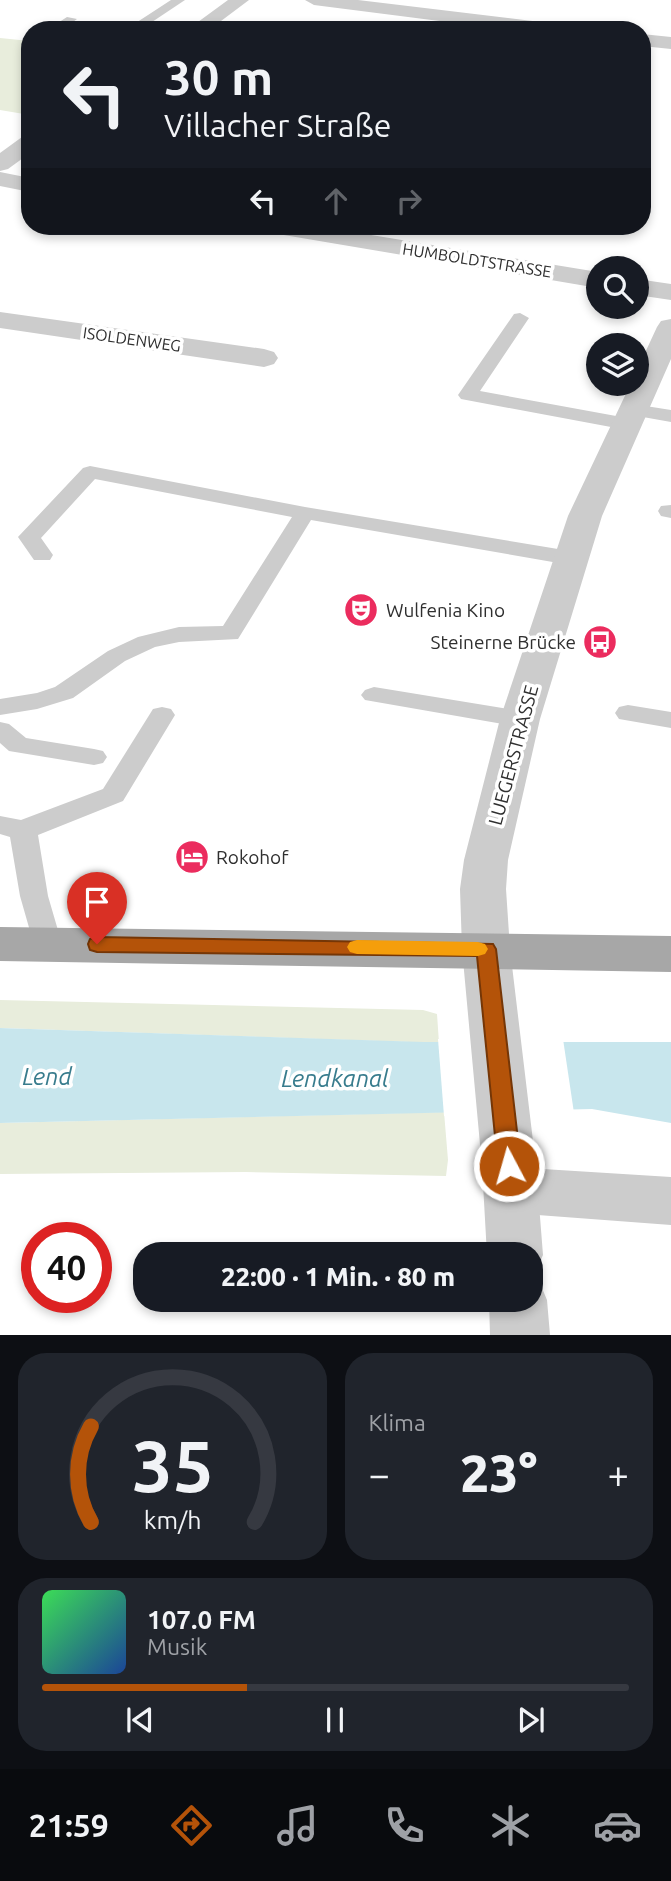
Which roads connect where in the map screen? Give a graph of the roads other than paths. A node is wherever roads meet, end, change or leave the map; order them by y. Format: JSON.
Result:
{"nodes":[{"id":1,"x":179,"y":0,"type":"edge"},
{"id":2,"x":235,"y":0,"type":"edge"},
{"id":3,"x":314,"y":0,"type":"edge"},
{"id":4,"x":71,"y":19,"type":"dead end"},
{"id":5,"x":68,"y":21,"type":"edge"},
{"id":6,"x":145,"y":21,"type":"edge"},
{"id":7,"x":208,"y":21,"type":"edge"},
{"id":8,"x":484,"y":21,"type":"edge"},
{"id":9,"x":651,"y":41,"type":"edge"},
{"id":10,"x":671,"y":43,"type":"edge"},
{"id":11,"x":21,"y":149,"type":"edge"},
{"id":12,"x":0,"y":164,"type":"edge"},
{"id":13,"x":0,"y":179,"type":"edge"},
{"id":14,"x":21,"y":183,"type":"edge"},
{"id":15,"x":326,"y":235,"type":"edge"},
{"id":16,"x":586,"y":278,"type":"edge"},
{"id":17,"x":649,"y":289,"type":"edge"},
{"id":18,"x":671,"y":292,"type":"edge"},
{"id":19,"x":520,"y":318,"type":"dead end"},
{"id":20,"x":0,"y":320,"type":"edge"},
{"id":21,"x":671,"y":327,"type":"edge"},
{"id":22,"x":264,"y":358,"type":"dead end"},
{"id":23,"x":671,"y":416,"type":"edge"},
{"id":24,"x":630,"y":417,"type":"junction"},
{"id":25,"x":305,"y":513,"type":"junction"},
{"id":26,"x":42,"y":555,"type":"dead end"},
{"id":27,"x":570,"y":558,"type":"junction"},
{"id":28,"x":374,"y":695,"type":"dead end"},
{"id":29,"x":0,"y":707,"type":"edge"},
{"id":30,"x":628,"y":713,"type":"dead end"},
{"id":31,"x":162,"y":715,"type":"dead end"},
{"id":32,"x":520,"y":719,"type":"junction"},
{"id":33,"x":671,"y":720,"type":"edge"},
{"id":34,"x":0,"y":730,"type":"edge"},
{"id":35,"x":94,"y":757,"type":"dead end"},
{"id":36,"x":12,"y":827,"type":"edge"},
{"id":37,"x":0,"y":944,"type":"edge"},
{"id":38,"x":47,"y":944,"type":"junction"},
{"id":39,"x":486,"y":949,"type":"junction"},
{"id":40,"x":671,"y":954,"type":"edge"},
{"id":41,"x":510,"y":1178,"type":"junction"},
{"id":42,"x":671,"y":1201,"type":"edge"},
{"id":43,"x":514,"y":1242,"type":"edge"},
{"id":44,"x":518,"y":1312,"type":"edge"},
{"id":45,"x":520,"y":1335,"type":"edge"}],
"edges":[{"from":1,"to":6,"type":"lane"},
{"from":2,"to":7,"type":"street"},
{"from":3,"to":8,"type":"street"},
{"from":4,"to":5,"type":"lane"},
{"from":9,"to":10,"type":"street"},
{"from":11,"to":12,"type":"street"},
{"from":13,"to":14,"type":"street"},
{"from":15,"to":16,"type":"street","name":"HUMBOLDTSTRASSE"},
{"from":17,"to":18,"type":"street"},
{"from":19,"to":24,"type":"lane"},
{"from":20,"to":22,"type":"street","name":"ISOLDENWEG"},
{"from":21,"to":24,"type":"street","name":"LUEGERSTRASSE"},
{"from":23,"to":24,"type":"lane"},
{"from":24,"to":27,"type":"street","name":"LUEGERSTRASSE"},
{"from":25,"to":26,"type":"lane"},
{"from":25,"to":27,"type":"lane"},
{"from":25,"to":29,"type":"lane"},
{"from":27,"to":32,"type":"street","name":"LUEGERSTRASSE"},
{"from":28,"to":32,"type":"lane"},
{"from":30,"to":33,"type":"lane"},
{"from":31,"to":36,"type":"lane"},
{"from":32,"to":39,"type":"street","name":"LUEGERSTRASSE"},
{"from":34,"to":35,"type":"lane"},
{"from":36,"to":38,"type":"lane"},
{"from":37,"to":38,"type":"main road"},
{"from":38,"to":39,"type":"main road"},
{"from":39,"to":40,"type":"main road"},
{"from":39,"to":41,"type":"street","name":"LUEGERSTRASSE"},
{"from":41,"to":42,"type":"street"},
{"from":41,"to":43,"type":"street","name":"LUEGERSTRASSE"},
{"from":44,"to":45,"type":"street"}]}
